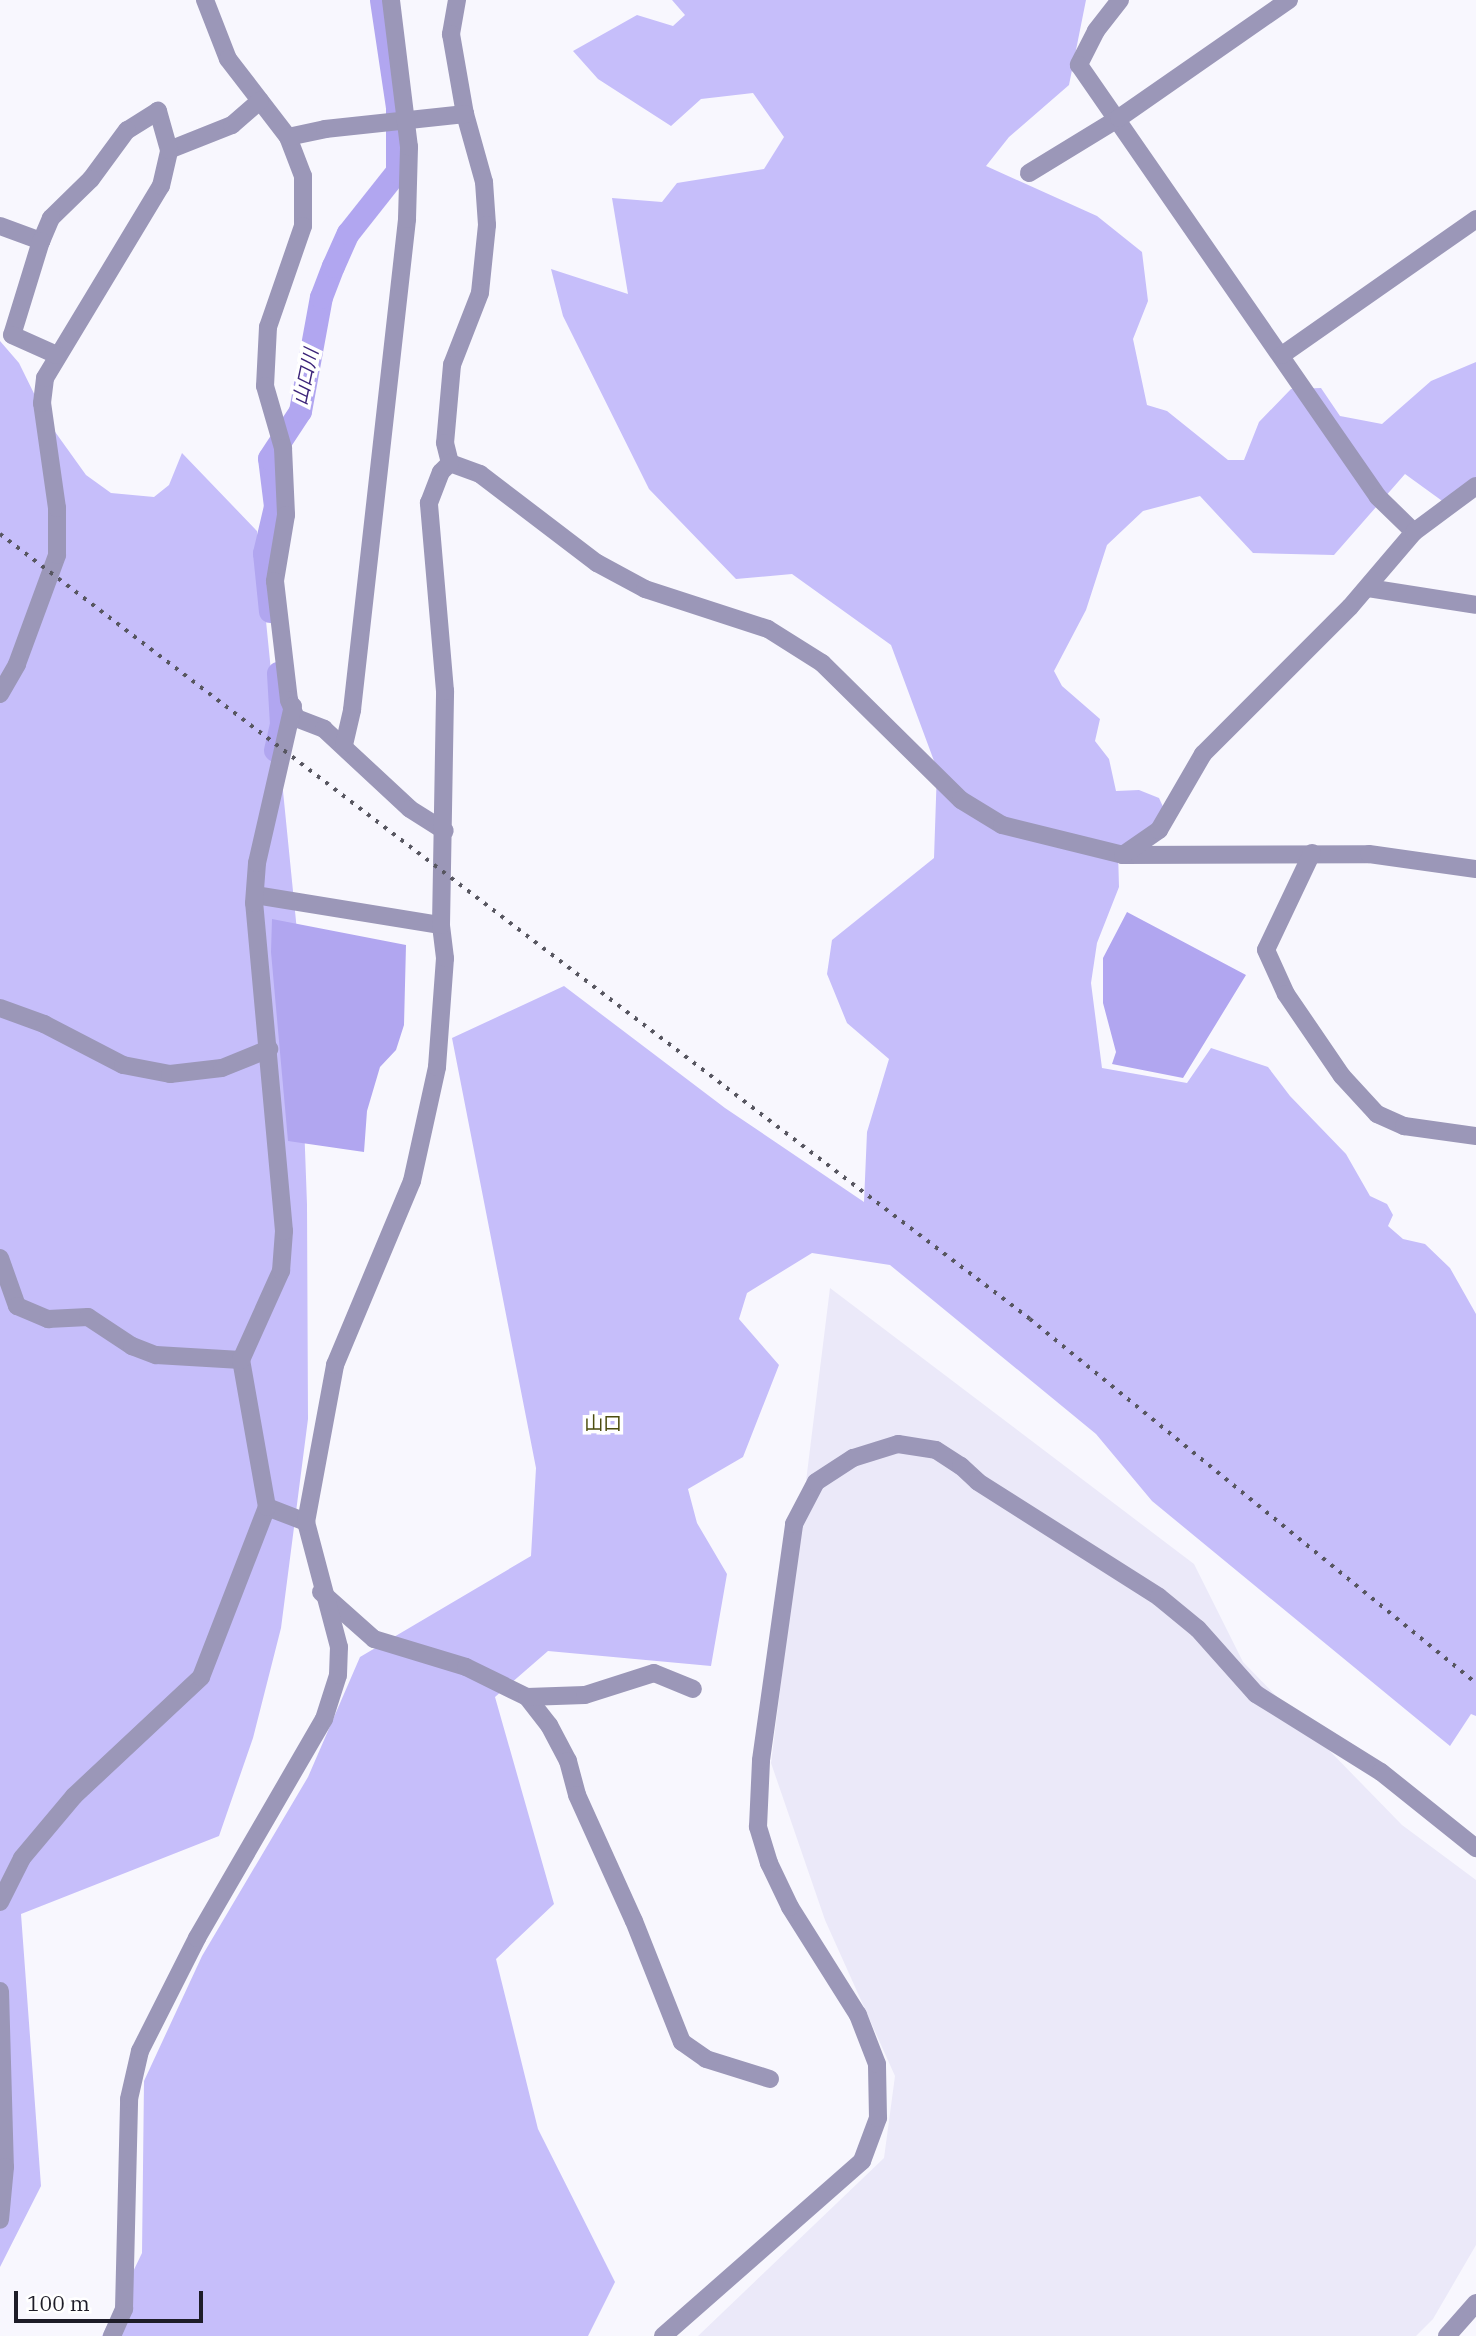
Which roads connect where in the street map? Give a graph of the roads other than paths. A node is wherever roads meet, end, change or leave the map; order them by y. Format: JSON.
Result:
{"nodes":[{"id":1,"x":205,"y":0,"type":"edge"},
{"id":2,"x":391,"y":0,"type":"edge"},
{"id":3,"x":457,"y":0,"type":"edge"},
{"id":4,"x":1120,"y":0,"type":"edge"},
{"id":5,"x":1289,"y":0,"type":"edge"},
{"id":6,"x":260,"y":101,"type":"junction"},
{"id":7,"x":465,"y":114,"type":"junction"},
{"id":8,"x":1119,"y":118,"type":"junction"},
{"id":9,"x":406,"y":121,"type":"junction"},
{"id":10,"x":288,"y":137,"type":"junction"},
{"id":11,"x":169,"y":150,"type":"junction"},
{"id":12,"x":1029,"y":173,"type":"dead end"},
{"id":13,"x":1476,"y":219,"type":"edge"},
{"id":14,"x":0,"y":226,"type":"edge"},
{"id":15,"x":41,"y":241,"type":"junction"},
{"id":16,"x":57,"y":355,"type":"junction"},
{"id":17,"x":1282,"y":355,"type":"junction"},
{"id":18,"x":450,"y":463,"type":"junction"},
{"id":19,"x":1476,"y":486,"type":"edge"},
{"id":20,"x":1414,"y":532,"type":"junction"},
{"id":21,"x":1368,"y":588,"type":"junction"},
{"id":22,"x":1476,"y":605,"type":"edge"},
{"id":23,"x":0,"y":694,"type":"edge"},
{"id":24,"x":293,"y":706,"type":"junction"},
{"id":25,"x":344,"y":744,"type":"junction"},
{"id":26,"x":445,"y":831,"type":"junction"},
{"id":27,"x":1312,"y":853,"type":"junction"},
{"id":28,"x":1123,"y":855,"type":"junction"},
{"id":29,"x":1476,"y":869,"type":"edge"},
{"id":30,"x":254,"y":895,"type":"junction"},
{"id":31,"x":441,"y":925,"type":"junction"},
{"id":32,"x":0,"y":1008,"type":"edge"},
{"id":33,"x":269,"y":1049,"type":"junction"},
{"id":34,"x":1476,"y":1136,"type":"edge"},
{"id":35,"x":0,"y":1258,"type":"edge"},
{"id":36,"x":241,"y":1360,"type":"junction"},
{"id":37,"x":267,"y":1507,"type":"junction"},
{"id":38,"x":306,"y":1522,"type":"junction"},
{"id":39,"x":321,"y":1592,"type":"junction"},
{"id":40,"x":693,"y":1689,"type":"dead end"},
{"id":41,"x":527,"y":1697,"type":"junction"},
{"id":42,"x":1476,"y":1848,"type":"edge"},
{"id":43,"x":0,"y":1902,"type":"edge"},
{"id":44,"x":0,"y":1991,"type":"edge"},
{"id":45,"x":770,"y":2079,"type":"dead end"},
{"id":46,"x":0,"y":2220,"type":"edge"},
{"id":47,"x":1476,"y":2303,"type":"edge"},
{"id":48,"x":112,"y":2336,"type":"edge"},
{"id":49,"x":663,"y":2336,"type":"edge"},
{"id":50,"x":1447,"y":2336,"type":"edge"}],
"edges":[{"from":1,"to":6,"type":"street"},
{"from":2,"to":9,"type":"street"},
{"from":3,"to":7,"type":"street"},
{"from":4,"to":8,"type":"street"},
{"from":5,"to":8,"type":"street"},
{"from":6,"to":10,"type":"street"},
{"from":6,"to":11,"type":"street"},
{"from":7,"to":9,"type":"street"},
{"from":7,"to":18,"type":"street"},
{"from":8,"to":12,"type":"street"},
{"from":8,"to":17,"type":"street"},
{"from":9,"to":10,"type":"street"},
{"from":9,"to":25,"type":"street"},
{"from":10,"to":24,"type":"street"},
{"from":11,"to":15,"type":"street"},
{"from":11,"to":16,"type":"street"},
{"from":13,"to":17,"type":"street"},
{"from":14,"to":15,"type":"street"},
{"from":15,"to":16,"type":"street"},
{"from":16,"to":23,"type":"street"},
{"from":17,"to":20,"type":"street"},
{"from":18,"to":26,"type":"street"},
{"from":18,"to":28,"type":"street"},
{"from":19,"to":20,"type":"street"},
{"from":20,"to":21,"type":"street"},
{"from":21,"to":22,"type":"street"},
{"from":21,"to":28,"type":"street"},
{"from":24,"to":25,"type":"street"},
{"from":24,"to":30,"type":"street"},
{"from":25,"to":26,"type":"street"},
{"from":26,"to":31,"type":"street"},
{"from":27,"to":28,"type":"street"},
{"from":27,"to":29,"type":"street"},
{"from":27,"to":34,"type":"street"},
{"from":30,"to":31,"type":"street"},
{"from":30,"to":33,"type":"street"},
{"from":31,"to":38,"type":"street"},
{"from":32,"to":33,"type":"street"},
{"from":33,"to":36,"type":"street"},
{"from":35,"to":36,"type":"street"},
{"from":36,"to":37,"type":"street"},
{"from":37,"to":38,"type":"street"},
{"from":37,"to":43,"type":"street"},
{"from":38,"to":39,"type":"street"},
{"from":39,"to":41,"type":"street"},
{"from":39,"to":48,"type":"street"},
{"from":40,"to":41,"type":"street"},
{"from":41,"to":45,"type":"street"},
{"from":42,"to":49,"type":"street"},
{"from":44,"to":46,"type":"street"},
{"from":47,"to":50,"type":"street"}]}
